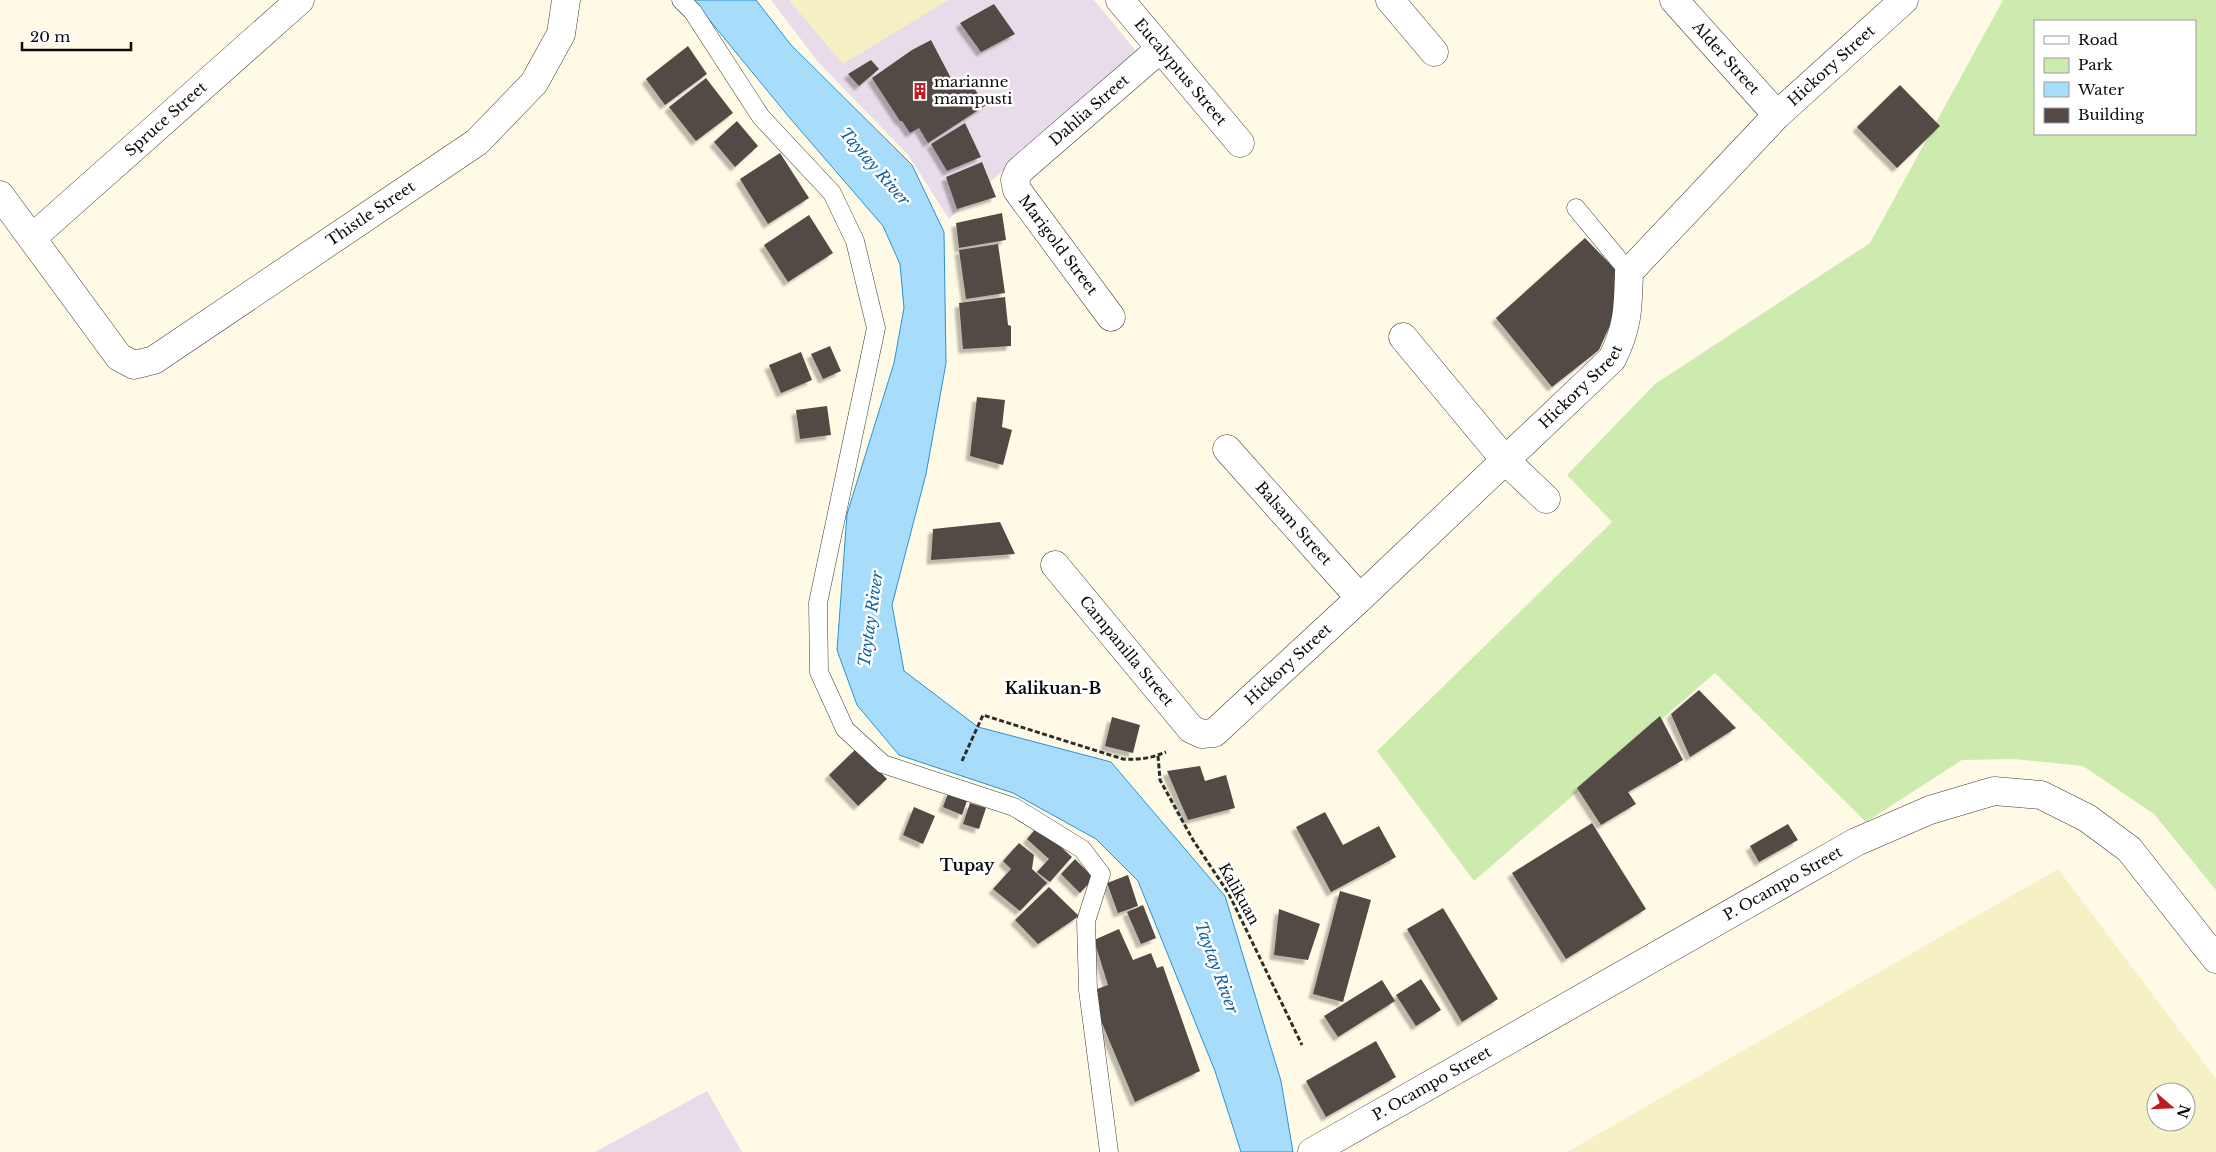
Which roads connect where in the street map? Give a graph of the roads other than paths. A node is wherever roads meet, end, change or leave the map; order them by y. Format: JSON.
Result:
{"nodes":[{"id":1,"x":300,"y":0,"type":"edge"},
{"id":2,"x":566,"y":0,"type":"edge"},
{"id":3,"x":681,"y":0,"type":"edge"},
{"id":4,"x":1120,"y":0,"type":"edge"},
{"id":5,"x":1390,"y":0,"type":"edge"},
{"id":6,"x":1674,"y":0,"type":"edge"},
{"id":7,"x":1904,"y":0,"type":"edge"},
{"id":8,"x":1160,"y":49,"type":"junction"},
{"id":9,"x":1434,"y":52,"type":"dead end"},
{"id":10,"x":1777,"y":115,"type":"junction"},
{"id":11,"x":1240,"y":144,"type":"dead end"},
{"id":12,"x":1019,"y":171,"type":"joint"},
{"id":13,"x":0,"y":195,"type":"edge"},
{"id":14,"x":1576,"y":208,"type":"dead end"},
{"id":15,"x":32,"y":238,"type":"junction"},
{"id":16,"x":1628,"y":272,"type":"junction"},
{"id":17,"x":1111,"y":317,"type":"dead end"},
{"id":18,"x":1403,"y":337,"type":"dead end"},
{"id":19,"x":1227,"y":449,"type":"dead end"},
{"id":20,"x":1505,"y":460,"type":"junction"},
{"id":21,"x":1546,"y":499,"type":"dead end"},
{"id":22,"x":1056,"y":565,"type":"dead end"},
{"id":23,"x":1360,"y":598,"type":"junction"},
{"id":24,"x":1202,"y":734,"type":"joint"},
{"id":25,"x":2216,"y":959,"type":"edge"},
{"id":26,"x":1321,"y":1147,"type":"edge"},
{"id":27,"x":1109,"y":1152,"type":"edge"}],
"edges":[{"from":1,"to":15,"type":"street","name":"Spruce Street"},
{"from":2,"to":15,"type":"street","name":"Thistle Street"},
{"from":3,"to":27,"type":"lane"},
{"from":4,"to":8,"type":"street","name":"Eucalyptus Street"},
{"from":5,"to":9,"type":"street"},
{"from":6,"to":10,"type":"street","name":"Alder Street"},
{"from":7,"to":10,"type":"street","name":"Hickory Street"},
{"from":8,"to":11,"type":"street","name":"Eucalyptus Street"},
{"from":8,"to":12,"type":"street","name":"Dahlia Street"},
{"from":10,"to":16,"type":"street","name":"Hickory Street"},
{"from":12,"to":17,"type":"street","name":"Marigold Street"},
{"from":13,"to":15,"type":"street"},
{"from":14,"to":16,"type":"lane"},
{"from":16,"to":20,"type":"street","name":"Hickory Street"},
{"from":18,"to":20,"type":"street"},
{"from":19,"to":23,"type":"street","name":"Balsam Street"},
{"from":20,"to":21,"type":"street"},
{"from":20,"to":23,"type":"street","name":"Hickory Street"},
{"from":22,"to":24,"type":"street","name":"Campanilla Street"},
{"from":23,"to":24,"type":"street","name":"Hickory Street"},
{"from":25,"to":26,"type":"street","name":"P. Ocampo Street"}]}
